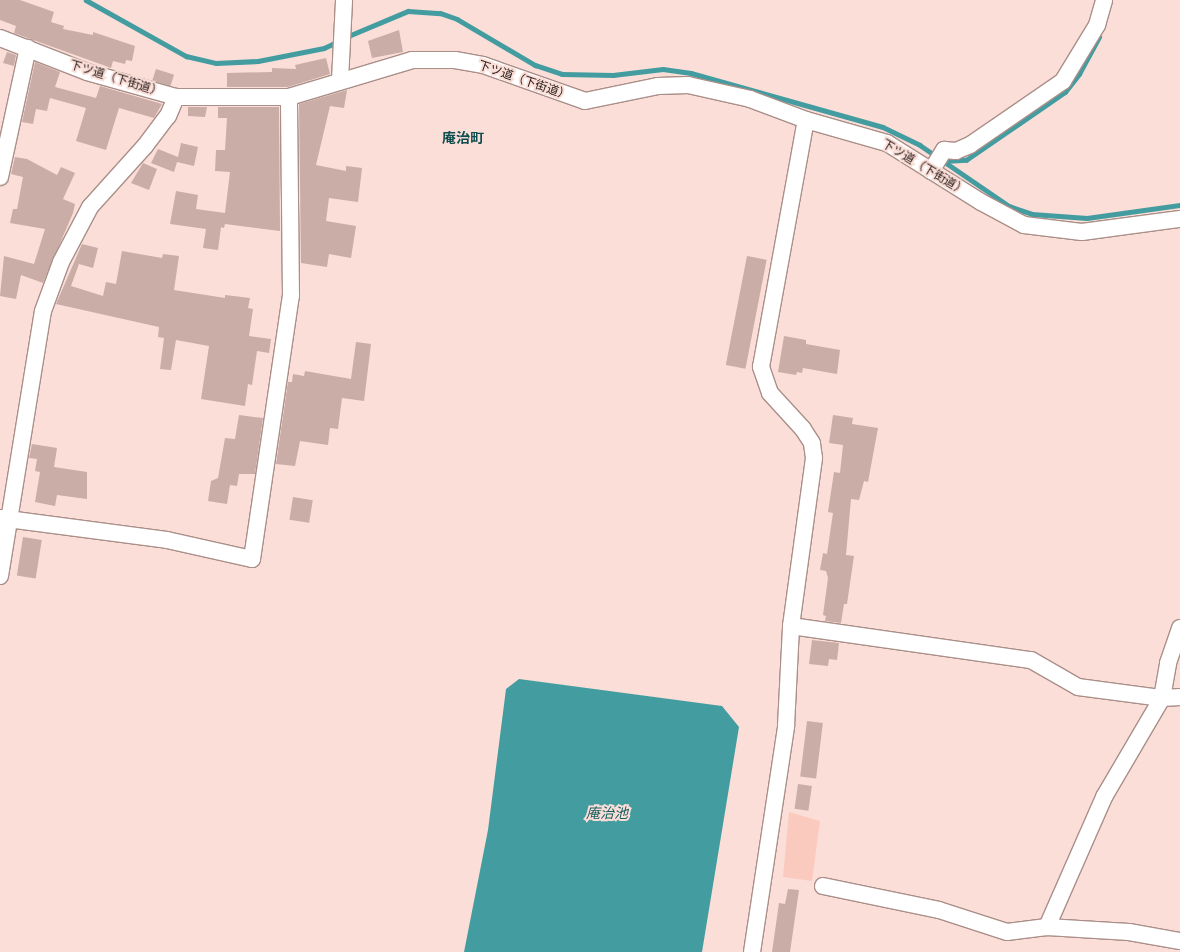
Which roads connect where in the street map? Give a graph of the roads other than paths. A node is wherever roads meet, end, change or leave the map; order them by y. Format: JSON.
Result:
{"nodes":[{"id":1,"x":344,"y":0,"type":"edge"},
{"id":2,"x":1104,"y":0,"type":"edge"},
{"id":3,"x":0,"y":38,"type":"edge"},
{"id":4,"x":28,"y":48,"type":"junction"},
{"id":5,"x":340,"y":80,"type":"junction"},
{"id":6,"x":176,"y":97,"type":"junction"},
{"id":7,"x":288,"y":97,"type":"junction"},
{"id":8,"x":806,"y":120,"type":"junction"},
{"id":9,"x":2,"y":157,"type":"edge"},
{"id":10,"x":931,"y":171,"type":"junction"},
{"id":11,"x":0,"y":177,"type":"edge"},
{"id":12,"x":1180,"y":219,"type":"edge"},
{"id":13,"x":5,"y":519,"type":"edge"},
{"id":14,"x":0,"y":576,"type":"edge"},
{"id":15,"x":790,"y":626,"type":"junction"},
{"id":16,"x":1180,"y":628,"type":"edge"},
{"id":17,"x":1180,"y":697,"type":"edge"},
{"id":18,"x":1162,"y":698,"type":"junction"},
{"id":19,"x":823,"y":886,"type":"dead end"},
{"id":20,"x":1047,"y":928,"type":"junction"},
{"id":21,"x":1180,"y":941,"type":"edge"},
{"id":22,"x":752,"y":952,"type":"edge"}],
"edges":[{"from":1,"to":5,"type":"street"},
{"from":2,"to":10,"type":"street"},
{"from":3,"to":4,"type":"street","name":"下ツ道（下街道）"},
{"from":4,"to":6,"type":"street","name":"下ツ道（下街道）"},
{"from":4,"to":9,"type":"street"},
{"from":5,"to":7,"type":"street","name":"下ツ道（下街道）"},
{"from":5,"to":8,"type":"street","name":"下ツ道（下街道）"},
{"from":6,"to":7,"type":"street","name":"下ツ道（下街道）"},
{"from":6,"to":13,"type":"street"},
{"from":7,"to":13,"type":"street"},
{"from":8,"to":10,"type":"street","name":"下ツ道（下街道）"},
{"from":8,"to":15,"type":"street"},
{"from":9,"to":11,"type":"street"},
{"from":10,"to":12,"type":"street","name":"下ツ道（下街道）"},
{"from":13,"to":14,"type":"street"},
{"from":15,"to":18,"type":"street"},
{"from":15,"to":22,"type":"street"},
{"from":16,"to":18,"type":"street"},
{"from":17,"to":18,"type":"street"},
{"from":18,"to":20,"type":"street"},
{"from":19,"to":20,"type":"street"},
{"from":20,"to":21,"type":"street"}]}
